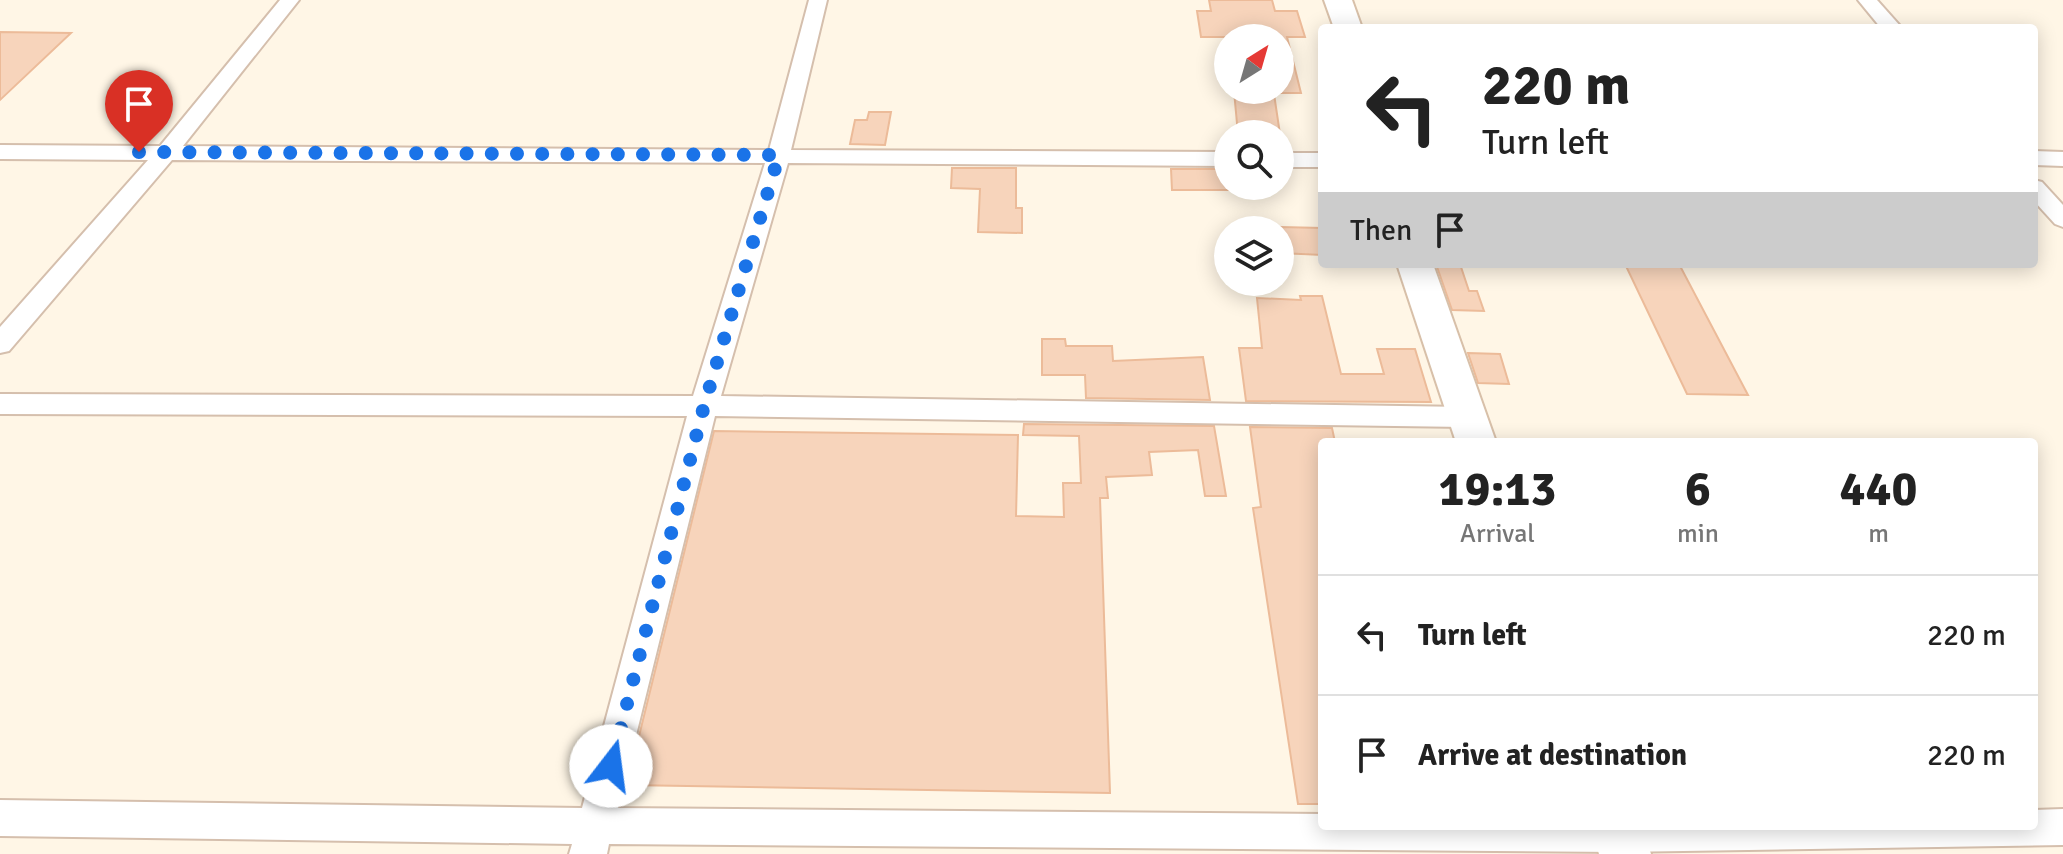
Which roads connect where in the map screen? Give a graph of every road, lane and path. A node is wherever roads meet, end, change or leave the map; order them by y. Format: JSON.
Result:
{"nodes":[{"id":1,"x":290,"y":0,"type":"edge"},
{"id":2,"x":818,"y":0,"type":"edge"},
{"id":3,"x":1338,"y":0,"type":"edge"},
{"id":4,"x":1867,"y":0,"type":"edge"},
{"id":5,"x":1347,"y":24,"type":"edge"},
{"id":6,"x":1888,"y":24,"type":"edge"},
{"id":7,"x":0,"y":152,"type":"edge"},
{"id":8,"x":167,"y":152,"type":"junction"},
{"id":9,"x":779,"y":155,"type":"junction"},
{"id":10,"x":2038,"y":158,"type":"edge"},
{"id":11,"x":1214,"y":159,"type":"edge"},
{"id":12,"x":2063,"y":159,"type":"edge"},
{"id":13,"x":1294,"y":160,"type":"edge"},
{"id":14,"x":1318,"y":160,"type":"edge"},
{"id":15,"x":2038,"y":191,"type":"edge"},
{"id":16,"x":2063,"y":219,"type":"edge"},
{"id":17,"x":1416,"y":268,"type":"edge"},
{"id":18,"x":0,"y":344,"type":"edge"},
{"id":19,"x":0,"y":404,"type":"edge"},
{"id":20,"x":704,"y":406,"type":"junction"},
{"id":21,"x":1471,"y":429,"type":"edge"},
{"id":22,"x":0,"y":818,"type":"edge"},
{"id":23,"x":2063,"y":827,"type":"edge"},
{"id":24,"x":2038,"y":828,"type":"edge"},
{"id":25,"x":1942,"y":830,"type":"edge"},
{"id":26,"x":1620,"y":838,"type":"edge"},
{"id":27,"x":591,"y":840,"type":"edge"}],
"edges":[{"from":1,"to":8,"type":"street"},
{"from":2,"to":9,"type":"street"},
{"from":3,"to":5,"type":"main road"},
{"from":4,"to":6,"type":"street"},
{"from":7,"to":8,"type":"street"},
{"from":8,"to":9,"type":"street"},
{"from":8,"to":18,"type":"street"},
{"from":9,"to":11,"type":"street"},
{"from":9,"to":20,"type":"street"},
{"from":10,"to":12,"type":"street"},
{"from":13,"to":14,"type":"street"},
{"from":15,"to":16,"type":"street"},
{"from":17,"to":21,"type":"main road"},
{"from":19,"to":20,"type":"street"},
{"from":20,"to":21,"type":"street"},
{"from":20,"to":27,"type":"street"},
{"from":22,"to":27,"type":"street"},
{"from":23,"to":24,"type":"street"},
{"from":25,"to":26,"type":"street"},
{"from":26,"to":27,"type":"street"}]}
